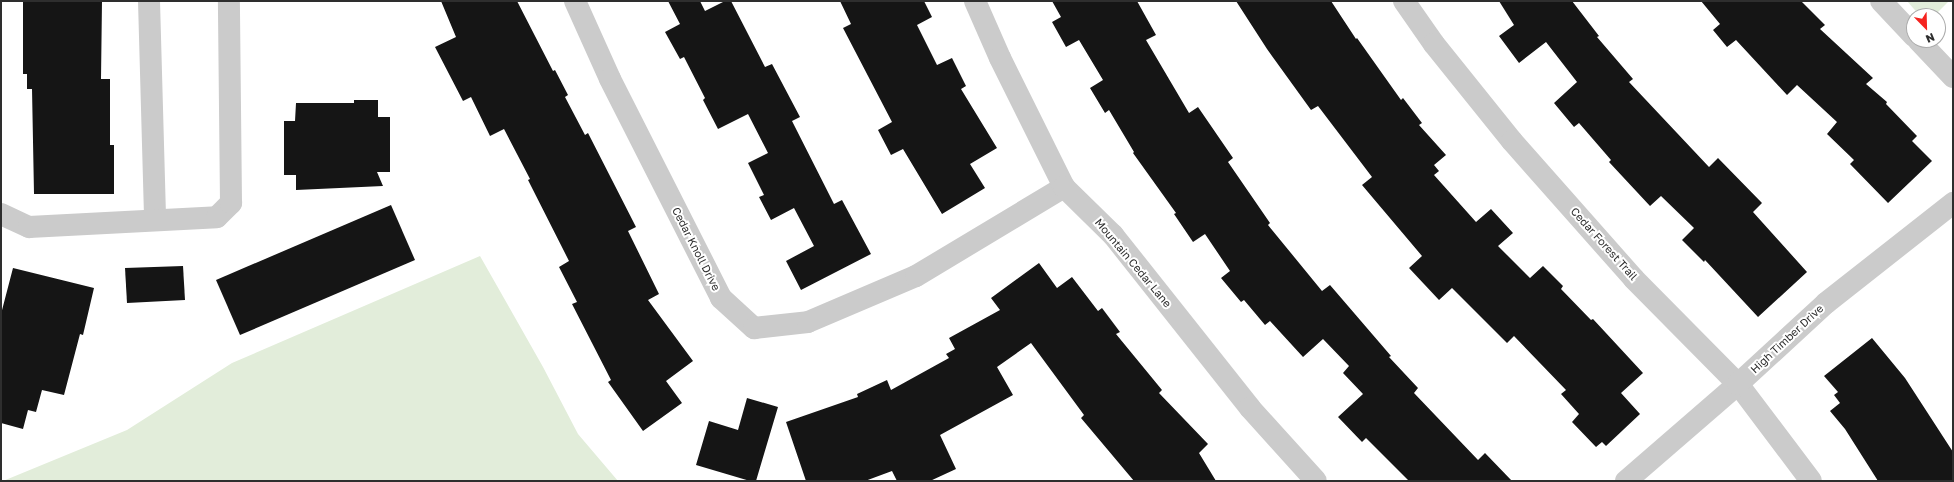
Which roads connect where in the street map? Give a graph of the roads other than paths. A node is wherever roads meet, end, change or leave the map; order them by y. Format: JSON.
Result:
{"nodes":[{"id":1,"x":149,"y":1,"type":"edge"},
{"id":2,"x":229,"y":1,"type":"edge"},
{"id":3,"x":576,"y":1,"type":"edge"},
{"id":4,"x":975,"y":1,"type":"edge"},
{"id":5,"x":1404,"y":1,"type":"edge"},
{"id":6,"x":1881,"y":1,"type":"edge"},
{"id":7,"x":1906,"y":28,"type":"edge"},
{"id":8,"x":1926,"y":48,"type":"edge"},
{"id":9,"x":1953,"y":77,"type":"edge"},
{"id":10,"x":1064,"y":187,"type":"junction"},
{"id":11,"x":1953,"y":203,"type":"edge"},
{"id":12,"x":1,"y":214,"type":"edge"},
{"id":13,"x":155,"y":220,"type":"junction"},
{"id":14,"x":1738,"y":384,"type":"junction"},
{"id":15,"x":1316,"y":481,"type":"edge"},
{"id":16,"x":1626,"y":481,"type":"edge"},
{"id":17,"x":1810,"y":481,"type":"edge"}],
"edges":[{"from":1,"to":13,"type":"street"},
{"from":2,"to":13,"type":"street"},
{"from":3,"to":10,"type":"street","name":"Cedar Knoll Drive"},
{"from":4,"to":10,"type":"street","name":"Mountain Cedar Lane"},
{"from":5,"to":14,"type":"street","name":"Cedar Forest Trail"},
{"from":6,"to":7,"type":"street"},
{"from":8,"to":9,"type":"street"},
{"from":10,"to":15,"type":"street","name":"Mountain Cedar Lane"},
{"from":11,"to":14,"type":"street","name":"High Timber Drive"},
{"from":12,"to":13,"type":"street"},
{"from":14,"to":16,"type":"street","name":"High Timber Drive"},
{"from":14,"to":17,"type":"street","name":"Cedar Forest Trail"}]}
